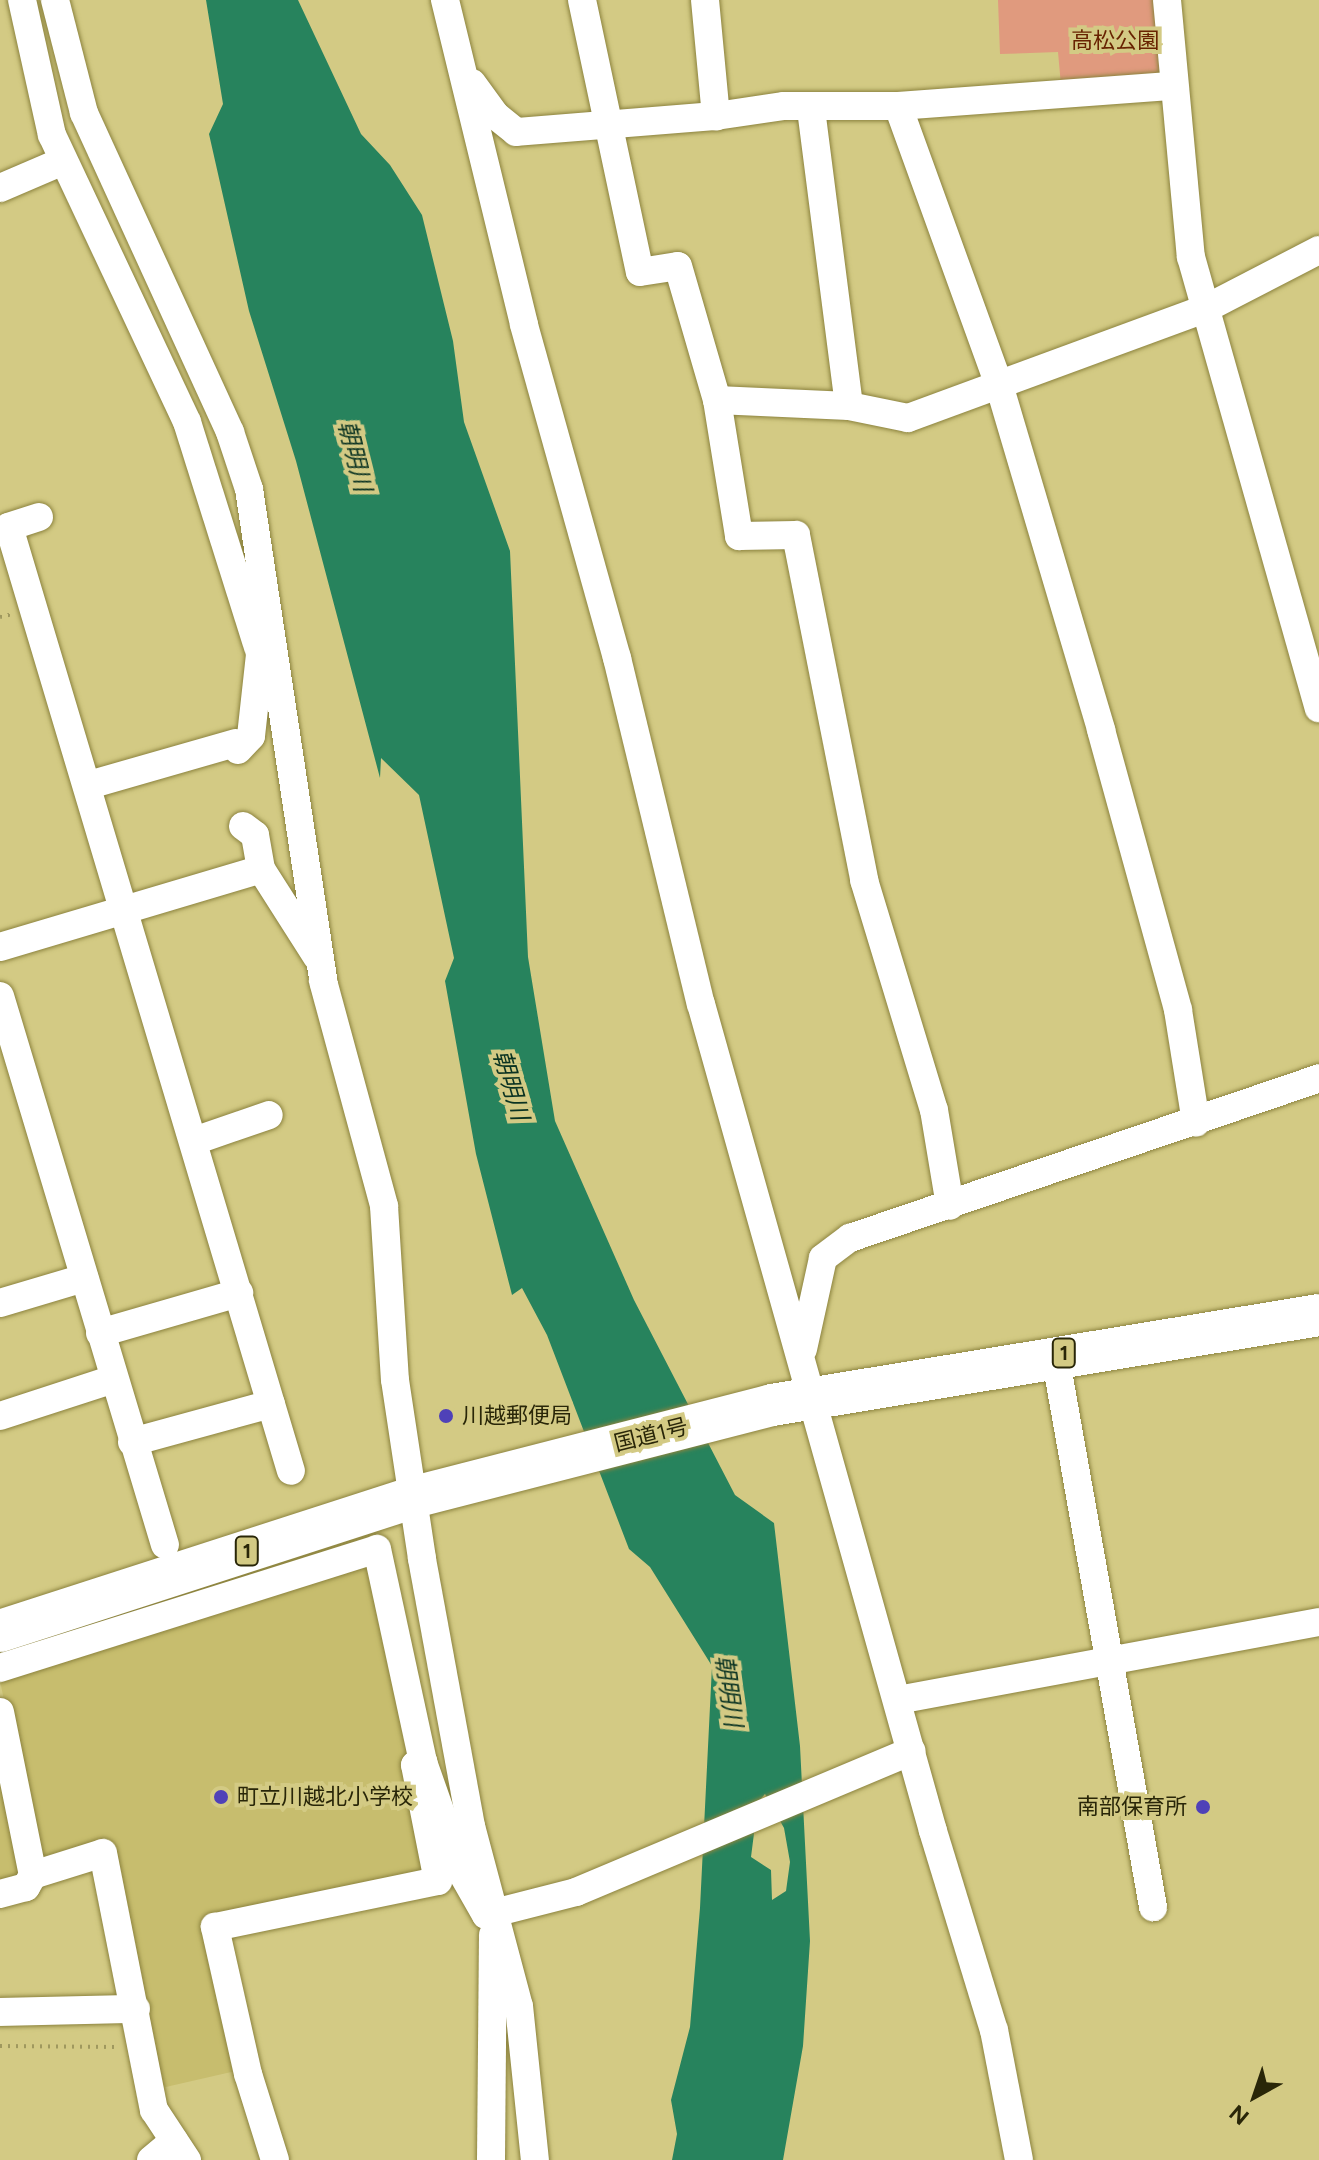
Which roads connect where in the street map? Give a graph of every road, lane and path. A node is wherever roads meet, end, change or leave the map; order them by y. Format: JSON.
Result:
{"nodes":[{"id":1,"x":22,"y":0,"type":"edge"},
{"id":2,"x":55,"y":0,"type":"edge"},
{"id":3,"x":445,"y":0,"type":"edge"},
{"id":4,"x":582,"y":0,"type":"edge"},
{"id":5,"x":705,"y":0,"type":"edge"},
{"id":6,"x":1167,"y":0,"type":"edge"},
{"id":7,"x":461,"y":65,"type":"junction"},
{"id":8,"x":1173,"y":86,"type":"junction"},
{"id":9,"x":898,"y":106,"type":"junction"},
{"id":10,"x":811,"y":109,"type":"junction"},
{"id":11,"x":716,"y":116,"type":"junction"},
{"id":12,"x":610,"y":127,"type":"junction"},
{"id":13,"x":63,"y":161,"type":"junction"},
{"id":14,"x":0,"y":188,"type":"edge"},
{"id":15,"x":1319,"y":250,"type":"edge"},
{"id":16,"x":1205,"y":309,"type":"junction"},
{"id":17,"x":1000,"y":388,"type":"junction"},
{"id":18,"x":717,"y":400,"type":"junction"},
{"id":19,"x":849,"y":406,"type":"junction"},
{"id":20,"x":39,"y":517,"type":"dead end"},
{"id":21,"x":267,"y":656,"type":"junction"},
{"id":22,"x":1319,"y":708,"type":"edge"},
{"id":23,"x":89,"y":785,"type":"junction"},
{"id":24,"x":243,"y":826,"type":"dead end"},
{"id":25,"x":261,"y":869,"type":"junction"},
{"id":26,"x":126,"y":908,"type":"junction"},
{"id":27,"x":0,"y":947,"type":"edge"},
{"id":28,"x":320,"y":961,"type":"junction"},
{"id":29,"x":0,"y":996,"type":"edge"},
{"id":30,"x":1319,"y":1078,"type":"edge"},
{"id":31,"x":269,"y":1115,"type":"dead end"},
{"id":32,"x":1196,"y":1123,"type":"junction"},
{"id":33,"x":194,"y":1141,"type":"junction"},
{"id":34,"x":950,"y":1206,"type":"junction"},
{"id":35,"x":84,"y":1278,"type":"junction"},
{"id":36,"x":239,"y":1293,"type":"junction"},
{"id":37,"x":0,"y":1303,"type":"edge"},
{"id":38,"x":1319,"y":1315,"type":"edge"},
{"id":39,"x":100,"y":1333,"type":"junction"},
{"id":40,"x":1055,"y":1355,"type":"junction"},
{"id":41,"x":114,"y":1379,"type":"junction"},
{"id":42,"x":794,"y":1388,"type":"junction"},
{"id":43,"x":271,"y":1404,"type":"junction"},
{"id":44,"x":0,"y":1416,"type":"edge"},
{"id":45,"x":132,"y":1442,"type":"junction"},
{"id":46,"x":291,"y":1471,"type":"dead end"},
{"id":47,"x":414,"y":1497,"type":"junction"},
{"id":48,"x":165,"y":1545,"type":"dead end"},
{"id":49,"x":1319,"y":1622,"type":"edge"},
{"id":50,"x":0,"y":1631,"type":"edge"},
{"id":51,"x":436,"y":1634,"type":"junction"},
{"id":52,"x":1112,"y":1663,"type":"junction"},
{"id":53,"x":0,"y":1668,"type":"edge"},
{"id":54,"x":898,"y":1700,"type":"junction"},
{"id":55,"x":0,"y":1712,"type":"edge"},
{"id":56,"x":912,"y":1751,"type":"junction"},
{"id":57,"x":423,"y":1762,"type":"junction"},
{"id":58,"x":33,"y":1875,"type":"junction"},
{"id":59,"x":0,"y":1894,"type":"edge"},
{"id":60,"x":1153,"y":1907,"type":"dead end"},
{"id":61,"x":494,"y":1914,"type":"junction"},
{"id":62,"x":136,"y":2009,"type":"junction"},
{"id":63,"x":0,"y":2012,"type":"edge"},
{"id":64,"x":0,"y":2046,"type":"edge"},
{"id":65,"x":142,"y":2047,"type":"junction"},
{"id":66,"x":181,"y":2150,"type":"edge"},
{"id":67,"x":151,"y":2160,"type":"edge"},
{"id":68,"x":275,"y":2160,"type":"edge"},
{"id":69,"x":491,"y":2160,"type":"edge"},
{"id":70,"x":535,"y":2160,"type":"edge"},
{"id":71,"x":1019,"y":2160,"type":"edge"}],
"edges":[{"from":1,"to":13,"type":"street"},
{"from":2,"to":21,"type":"street"},
{"from":3,"to":7,"type":"street"},
{"from":4,"to":12,"type":"street"},
{"from":5,"to":11,"type":"street"},
{"from":6,"to":8,"type":"street"},
{"from":7,"to":12,"type":"street"},
{"from":7,"to":42,"type":"street"},
{"from":8,"to":9,"type":"street"},
{"from":8,"to":16,"type":"street"},
{"from":9,"to":10,"type":"street"},
{"from":9,"to":17,"type":"street"},
{"from":10,"to":11,"type":"street"},
{"from":10,"to":19,"type":"street"},
{"from":11,"to":12,"type":"street"},
{"from":12,"to":18,"type":"street"},
{"from":13,"to":14,"type":"street"},
{"from":13,"to":21,"type":"street"},
{"from":15,"to":16,"type":"street"},
{"from":16,"to":17,"type":"street"},
{"from":16,"to":22,"type":"street"},
{"from":17,"to":19,"type":"street"},
{"from":17,"to":32,"type":"street"},
{"from":18,"to":19,"type":"street"},
{"from":18,"to":34,"type":"street"},
{"from":20,"to":23,"type":"street"},
{"from":21,"to":23,"type":"street"},
{"from":21,"to":28,"type":"street"},
{"from":23,"to":26,"type":"street"},
{"from":24,"to":25,"type":"street"},
{"from":25,"to":26,"type":"street"},
{"from":25,"to":28,"type":"street"},
{"from":26,"to":27,"type":"street"},
{"from":26,"to":33,"type":"street"},
{"from":28,"to":47,"type":"street"},
{"from":29,"to":35,"type":"street"},
{"from":30,"to":32,"type":"street"},
{"from":31,"to":33,"type":"street"},
{"from":32,"to":34,"type":"street"},
{"from":33,"to":36,"type":"street"},
{"from":34,"to":42,"type":"street"},
{"from":35,"to":37,"type":"street"},
{"from":35,"to":39,"type":"street"},
{"from":36,"to":39,"type":"street"},
{"from":36,"to":43,"type":"street"},
{"from":38,"to":40,"type":"highway","name":"国道1号","number":"1"},
{"from":39,"to":41,"type":"street"},
{"from":40,"to":42,"type":"highway","name":"国道1号","number":"1"},
{"from":40,"to":52,"type":"street"},
{"from":41,"to":44,"type":"street"},
{"from":41,"to":45,"type":"street"},
{"from":42,"to":47,"type":"highway","name":"国道1号","number":"1"},
{"from":42,"to":54,"type":"street"},
{"from":43,"to":45,"type":"street"},
{"from":43,"to":46,"type":"street"},
{"from":45,"to":48,"type":"street"},
{"from":47,"to":50,"type":"highway","name":"国道1号","number":"1"},
{"from":47,"to":51,"type":"street"},
{"from":49,"to":52,"type":"street"},
{"from":51,"to":57,"type":"street"},
{"from":51,"to":61,"type":"street"},
{"from":52,"to":54,"type":"street"},
{"from":52,"to":60,"type":"street"},
{"from":53,"to":57,"type":"street"},
{"from":54,"to":56,"type":"street"},
{"from":55,"to":58,"type":"street"},
{"from":56,"to":61,"type":"street"},
{"from":56,"to":71,"type":"street"},
{"from":57,"to":61,"type":"street"},
{"from":57,"to":68,"type":"street"},
{"from":58,"to":59,"type":"street"},
{"from":58,"to":62,"type":"street"},
{"from":61,"to":69,"type":"street"},
{"from":61,"to":70,"type":"street"},
{"from":62,"to":63,"type":"street"},
{"from":62,"to":65,"type":"street"},
{"from":64,"to":65,"type":"path"},
{"from":65,"to":66,"type":"street"},
{"from":66,"to":67,"type":"street"}]}
